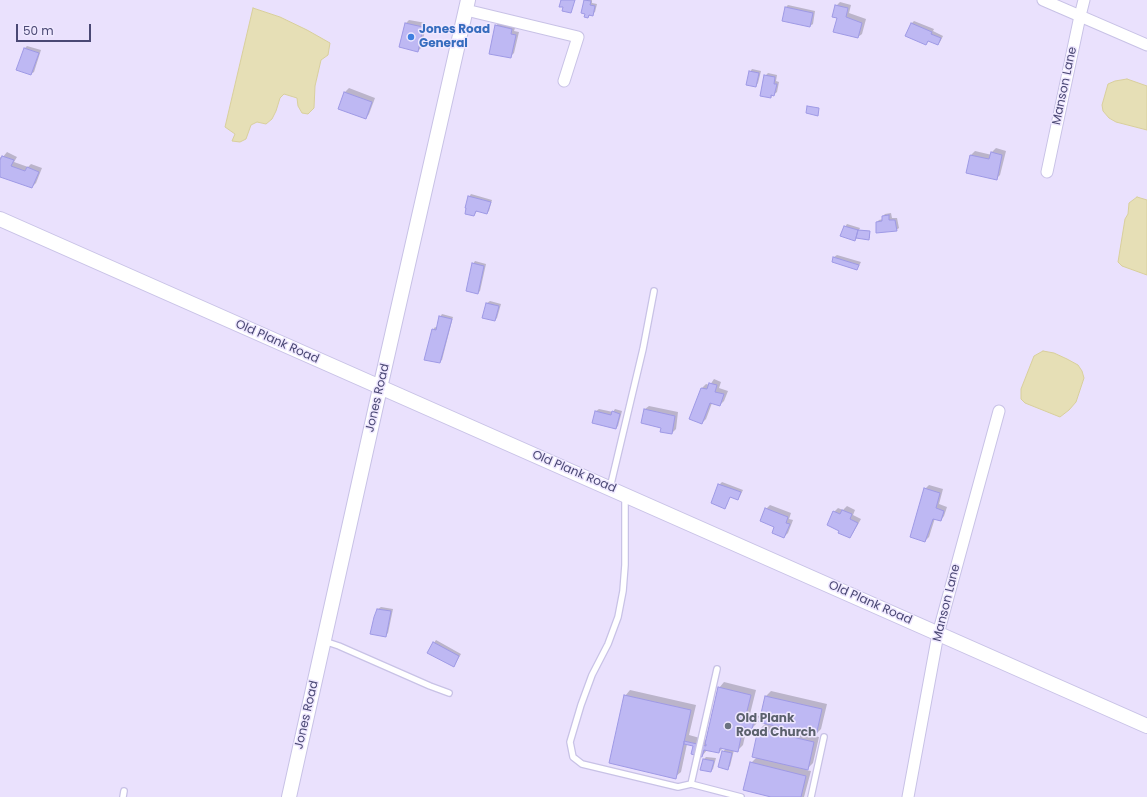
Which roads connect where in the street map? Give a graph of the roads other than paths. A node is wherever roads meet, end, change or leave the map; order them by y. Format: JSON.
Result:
{"nodes":[{"id":1,"x":1043,"y":0,"type":"edge"},
{"id":2,"x":1084,"y":0,"type":"edge"},
{"id":3,"x":467,"y":5,"type":"edge"},
{"id":4,"x":1080,"y":16,"type":"junction"},
{"id":5,"x":1147,"y":45,"type":"edge"},
{"id":6,"x":564,"y":81,"type":"dead end"},
{"id":7,"x":1047,"y":172,"type":"dead end"},
{"id":8,"x":0,"y":219,"type":"edge"},
{"id":9,"x":654,"y":292,"type":"dead end"},
{"id":10,"x":380,"y":388,"type":"junction"},
{"id":11,"x":999,"y":412,"type":"dead end"},
{"id":12,"x":610,"y":488,"type":"junction"},
{"id":13,"x":626,"y":495,"type":"junction"},
{"id":14,"x":938,"y":634,"type":"junction"},
{"id":15,"x":324,"y":641,"type":"junction"},
{"id":16,"x":717,"y":669,"type":"dead end"},
{"id":17,"x":449,"y":693,"type":"dead end"},
{"id":18,"x":1147,"y":726,"type":"edge"},
{"id":19,"x":824,"y":737,"type":"dead end"},
{"id":20,"x":691,"y":784,"type":"junction"},
{"id":21,"x":289,"y":797,"type":"edge"},
{"id":22,"x":741,"y":797,"type":"edge"},
{"id":23,"x":811,"y":797,"type":"edge"},
{"id":24,"x":909,"y":797,"type":"edge"}],
"edges":[{"from":1,"to":4,"type":"street"},
{"from":2,"to":4,"type":"street","name":"Manson Lane"},
{"from":3,"to":6,"type":"street"},
{"from":3,"to":10,"type":"street","name":"Jones Road"},
{"from":4,"to":5,"type":"street"},
{"from":4,"to":7,"type":"street","name":"Manson Lane"},
{"from":8,"to":10,"type":"street","name":"Old Plank Road"},
{"from":9,"to":12,"type":"lane"},
{"from":10,"to":12,"type":"street","name":"Old Plank Road"},
{"from":10,"to":15,"type":"street","name":"Jones Road"},
{"from":11,"to":14,"type":"street","name":"Manson Lane"},
{"from":12,"to":13,"type":"street","name":"Old Plank Road"},
{"from":13,"to":14,"type":"street","name":"Old Plank Road"},
{"from":13,"to":20,"type":"lane"},
{"from":14,"to":18,"type":"street","name":"Old Plank Road"},
{"from":14,"to":24,"type":"street","name":"Manson Lane"},
{"from":15,"to":17,"type":"lane"},
{"from":15,"to":21,"type":"street","name":"Jones Road"},
{"from":16,"to":20,"type":"lane"},
{"from":19,"to":23,"type":"lane"},
{"from":20,"to":22,"type":"lane"}]}
